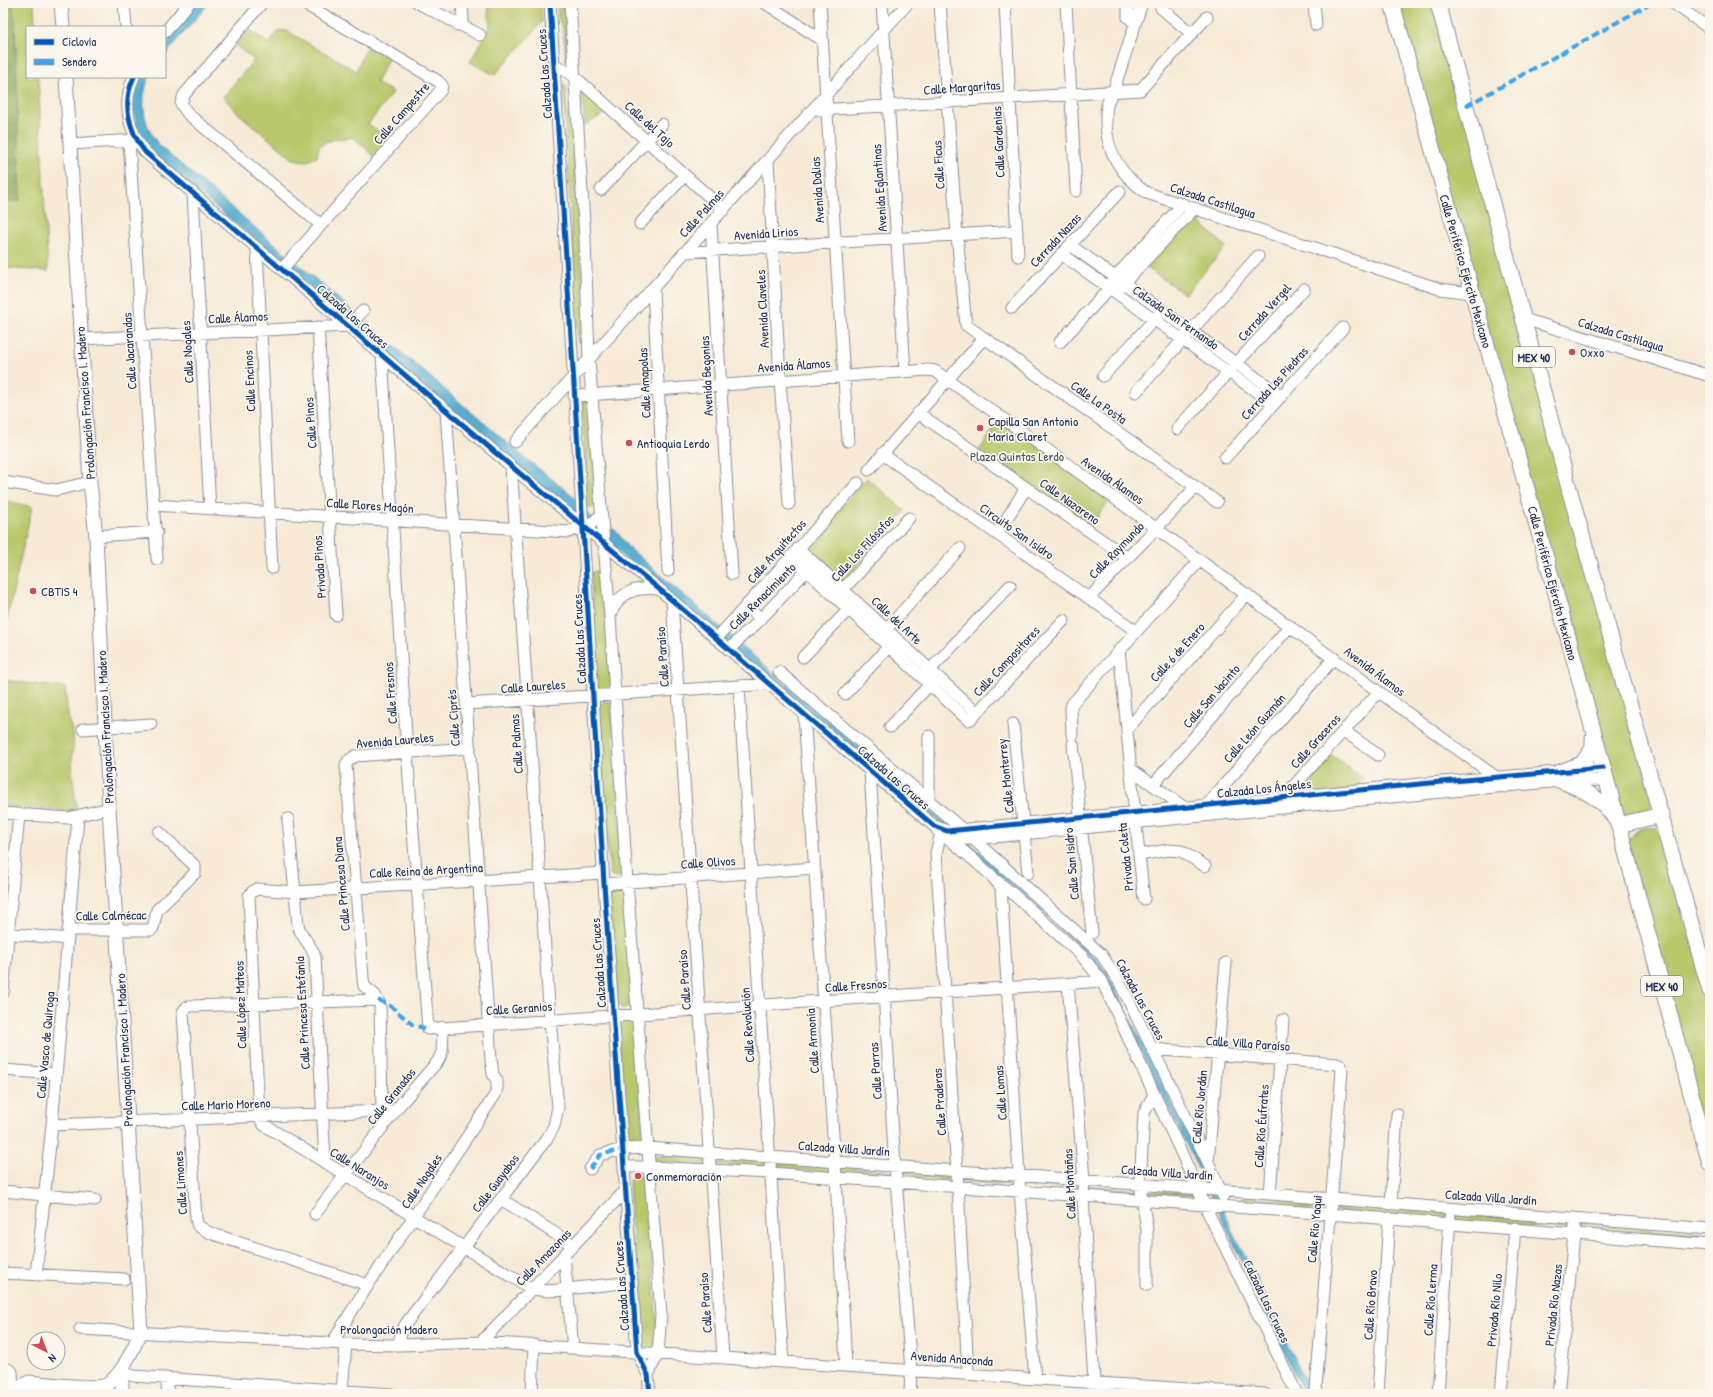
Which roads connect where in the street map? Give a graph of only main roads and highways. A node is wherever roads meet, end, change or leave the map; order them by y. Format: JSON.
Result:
{"nodes":[{"id":1,"x":61,"y":3,"type":"edge"},
{"id":2,"x":1392,"y":3,"type":"edge"},
{"id":3,"x":1438,"y":3,"type":"edge"},
{"id":4,"x":63,"y":26,"type":"edge"},
{"id":5,"x":66,"y":78,"type":"edge"},
{"id":6,"x":1594,"y":733,"type":"junction"},
{"id":7,"x":1662,"y":815,"type":"junction"},
{"id":8,"x":1618,"y":825,"type":"junction"},
{"id":9,"x":1710,"y":991,"type":"edge"},
{"id":10,"x":1710,"y":1164,"type":"edge"},
{"id":11,"x":120,"y":1372,"type":"junction"},
{"id":12,"x":16,"y":1389,"type":"edge"},
{"id":13,"x":45,"y":1394,"type":"edge"},
{"id":14,"x":122,"y":1394,"type":"edge"}],
"edges":[{"from":1,"to":4,"type":"main road"},
{"from":2,"to":6,"type":"highway","name":"Calle Periférico Ejército Mexicano","number":"MEX 40"},
{"from":3,"to":7,"type":"highway","number":"MEX 40"},
{"from":5,"to":11,"type":"main road","name":"Prolongación Francisco I. Madero"},
{"from":6,"to":8,"type":"highway","name":"Calle Periférico Ejército Mexicano","number":"MEX 40"},
{"from":6,"to":8,"type":"highway"},
{"from":7,"to":8,"type":"highway"},
{"from":7,"to":9,"type":"highway","number":"MEX 40"},
{"from":8,"to":10,"type":"highway","name":"Calle Periférico Ejército Mexicano","number":"MEX 40"},
{"from":11,"to":12,"type":"main road"},
{"from":11,"to":14,"type":"main road"},
{"from":12,"to":13,"type":"main road"}]}
